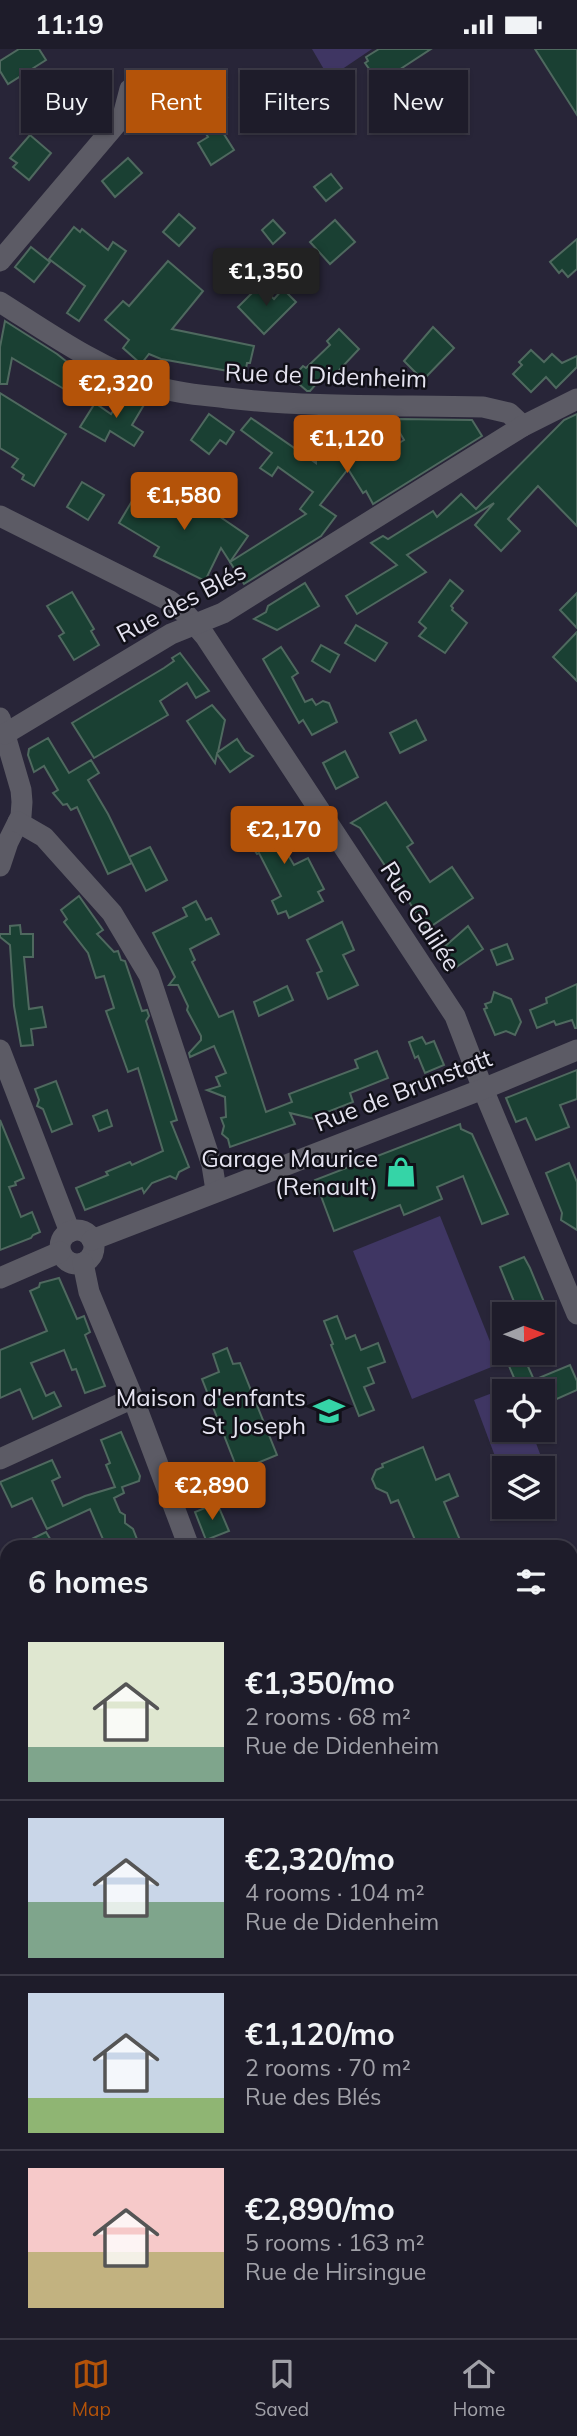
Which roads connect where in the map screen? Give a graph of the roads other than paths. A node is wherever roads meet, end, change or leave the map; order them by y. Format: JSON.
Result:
{"nodes":[{"id":1,"x":126,"y":104,"type":"edge"},
{"id":2,"x":0,"y":261,"type":"edge"},
{"id":3,"x":0,"y":302,"type":"edge"},
{"id":4,"x":577,"y":399,"type":"edge"},
{"id":5,"x":523,"y":426,"type":"junction"},
{"id":6,"x":0,"y":516,"type":"edge"},
{"id":7,"x":194,"y":623,"type":"junction"},
{"id":8,"x":3,"y":734,"type":"edge"},
{"id":9,"x":18,"y":822,"type":"junction"},
{"id":10,"x":4,"y":841,"type":"edge"},
{"id":11,"x":0,"y":866,"type":"edge"},
{"id":12,"x":0,"y":1050,"type":"edge"},
{"id":13,"x":577,"y":1050,"type":"edge"},
{"id":14,"x":483,"y":1089,"type":"junction"},
{"id":15,"x":216,"y":1190,"type":"junction"},
{"id":16,"x":70,"y":1232,"type":"junction"},
{"id":17,"x":92,"y":1240,"type":"junction"},
{"id":18,"x":60,"y":1252,"type":"junction"},
{"id":19,"x":83,"y":1263,"type":"junction"},
{"id":20,"x":0,"y":1278,"type":"edge"},
{"id":21,"x":577,"y":1314,"type":"edge"},
{"id":22,"x":133,"y":1398,"type":"junction"},
{"id":23,"x":0,"y":1459,"type":"edge"},
{"id":24,"x":186,"y":1540,"type":"edge"}],
"edges":[{"from":1,"to":2,"type":"street"},
{"from":3,"to":5,"type":"street","name":"Rue de Didenheim"},
{"from":4,"to":5,"type":"street"},
{"from":5,"to":7,"type":"street","name":"Rue des Blés"},
{"from":6,"to":7,"type":"street","name":"Rue Galilée"},
{"from":7,"to":8,"type":"street","name":"Rue des Blés"},
{"from":7,"to":14,"type":"street","name":"Rue Galilée"},
{"from":8,"to":9,"type":"street"},
{"from":9,"to":10,"type":"street"},
{"from":9,"to":15,"type":"street"},
{"from":10,"to":11,"type":"street"},
{"from":12,"to":16,"type":"street"},
{"from":13,"to":14,"type":"street","name":"Rue de Brunstatt"},
{"from":14,"to":15,"type":"street","name":"Rue de Brunstatt"},
{"from":14,"to":21,"type":"street","name":"Rue Galilée"},
{"from":15,"to":17,"type":"street","name":"Rue de Brunstatt"},
{"from":16,"to":17,"type":"street"},
{"from":16,"to":18,"type":"street"},
{"from":17,"to":19,"type":"street"},
{"from":18,"to":19,"type":"street"},
{"from":18,"to":20,"type":"street"},
{"from":19,"to":22,"type":"street"},
{"from":22,"to":23,"type":"street"},
{"from":22,"to":24,"type":"street"}]}
